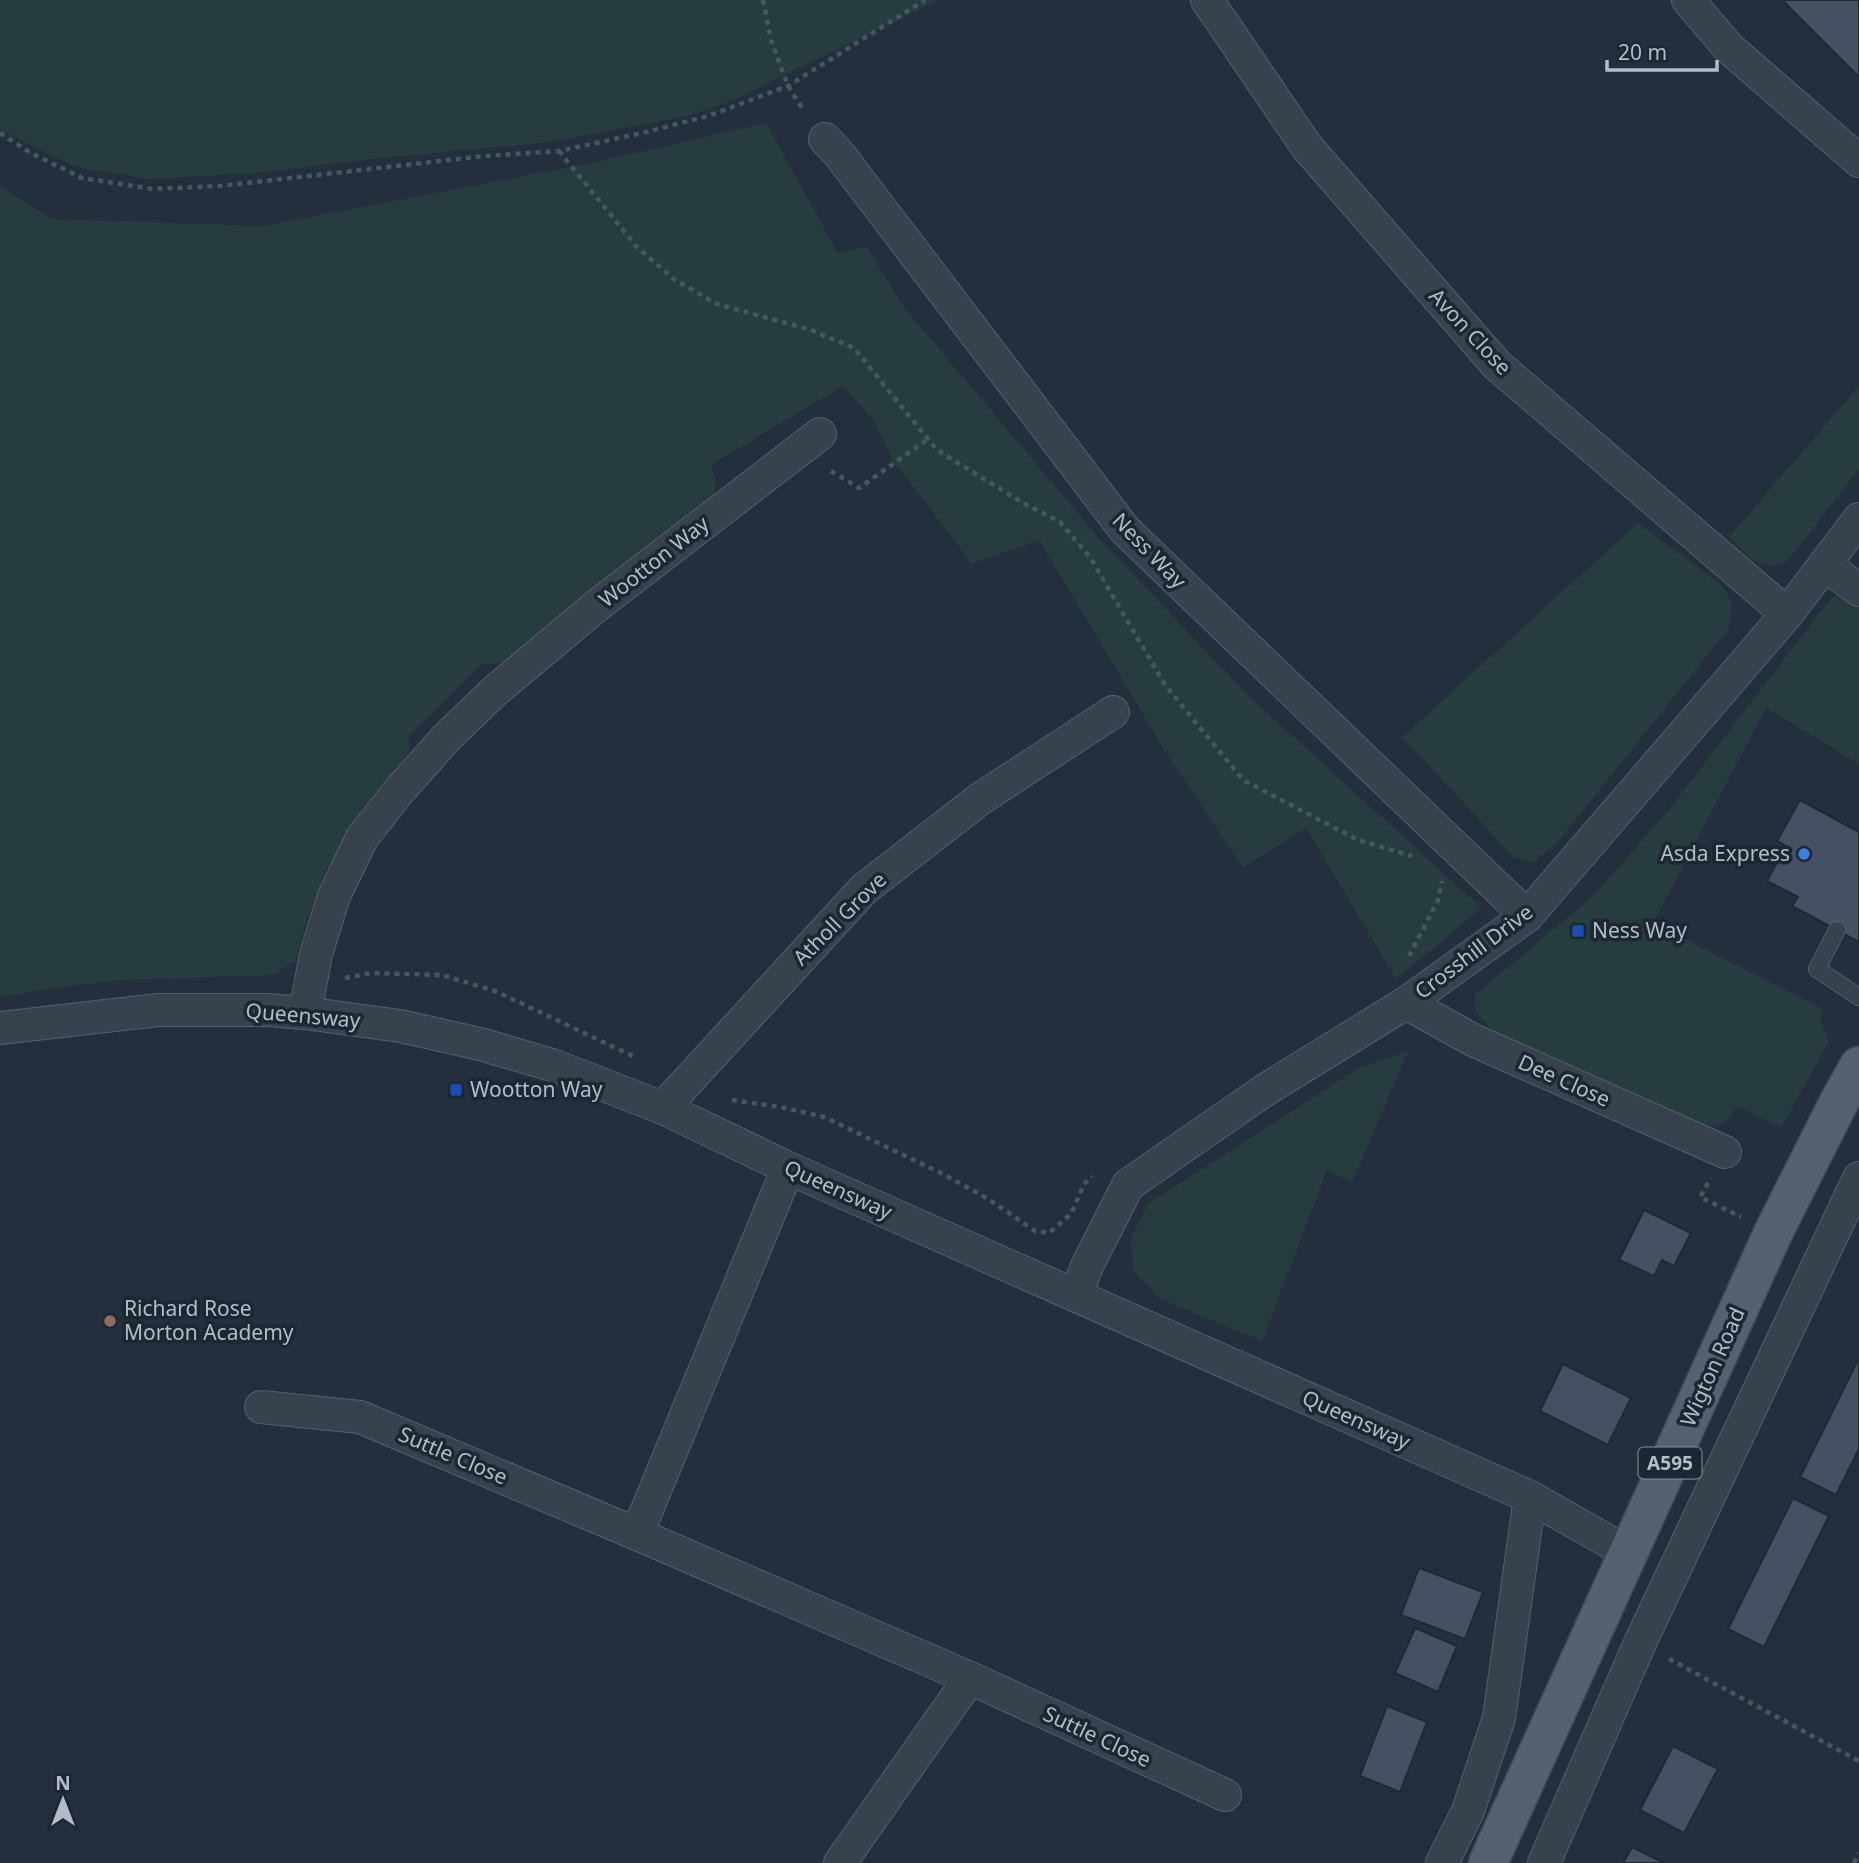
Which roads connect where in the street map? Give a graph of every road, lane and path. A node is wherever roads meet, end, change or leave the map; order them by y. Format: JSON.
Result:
{"nodes":[{"id":1,"x":762,"y":0,"type":"edge"},
{"id":2,"x":925,"y":0,"type":"edge"},
{"id":3,"x":1207,"y":0,"type":"edge"},
{"id":4,"x":1688,"y":0,"type":"edge"},
{"id":5,"x":788,"y":86,"type":"junction"},
{"id":6,"x":804,"y":111,"type":"dead end"},
{"id":7,"x":0,"y":133,"type":"edge"},
{"id":8,"x":825,"y":139,"type":"dead end"},
{"id":9,"x":1859,"y":161,"type":"edge"},
{"id":10,"x":821,"y":434,"type":"dead end"},
{"id":11,"x":928,"y":439,"type":"dead end"},
{"id":12,"x":825,"y":472,"type":"dead end"},
{"id":13,"x":1859,"y":519,"type":"edge"},
{"id":14,"x":1825,"y":565,"type":"junction"},
{"id":15,"x":1859,"y":590,"type":"edge"},
{"id":16,"x":1787,"y":614,"type":"junction"},
{"id":17,"x":1113,"y":712,"type":"dead end"},
{"id":18,"x":1527,"y":916,"type":"junction"},
{"id":19,"x":1837,"y":930,"type":"dead end"},
{"id":20,"x":338,"y":979,"type":"dead end"},
{"id":21,"x":1859,"y":997,"type":"edge"},
{"id":22,"x":1406,"y":1003,"type":"junction"},
{"id":23,"x":305,"y":1013,"type":"junction"},
{"id":24,"x":0,"y":1028,"type":"edge"},
{"id":25,"x":638,"y":1059,"type":"dead end"},
{"id":26,"x":1859,"y":1066,"type":"edge"},
{"id":27,"x":732,"y":1100,"type":"dead end"},
{"id":28,"x":663,"y":1108,"type":"junction"},
{"id":29,"x":1725,"y":1152,"type":"joint"},
{"id":30,"x":788,"y":1168,"type":"junction"},
{"id":31,"x":1859,"y":1178,"type":"edge"},
{"id":32,"x":1035,"y":1231,"type":"dead end"},
{"id":33,"x":1774,"y":1231,"type":"junction"},
{"id":34,"x":1076,"y":1295,"type":"junction"},
{"id":35,"x":261,"y":1407,"type":"dead end"},
{"id":36,"x":1530,"y":1497,"type":"junction"},
{"id":37,"x":638,"y":1534,"type":"junction"},
{"id":38,"x":1629,"y":1553,"type":"junction"},
{"id":39,"x":1669,"y":1659,"type":"dead end"},
{"id":40,"x":970,"y":1678,"type":"junction"},
{"id":41,"x":1859,"y":1761,"type":"edge"},
{"id":42,"x":1225,"y":1795,"type":"dead end"},
{"id":43,"x":1859,"y":1853,"type":"edge"},
{"id":44,"x":840,"y":1863,"type":"edge"},
{"id":45,"x":1442,"y":1863,"type":"edge"},
{"id":46,"x":1488,"y":1863,"type":"edge"},
{"id":47,"x":1544,"y":1863,"type":"edge"},
{"id":48,"x":1854,"y":1863,"type":"edge"}],
"edges":[{"from":1,"to":5,"type":"path"},
{"from":2,"to":5,"type":"path"},
{"from":3,"to":16,"type":"street","name":"Avon Close"},
{"from":4,"to":9,"type":"street"},
{"from":5,"to":6,"type":"path"},
{"from":5,"to":7,"type":"path"},
{"from":8,"to":18,"type":"street","name":"Ness Way"},
{"from":10,"to":23,"type":"street","name":"Wootton Way"},
{"from":11,"to":12,"type":"path"},
{"from":13,"to":14,"type":"street","name":"Crosshill Drive"},
{"from":14,"to":15,"type":"street"},
{"from":14,"to":16,"type":"street","name":"Crosshill Drive"},
{"from":16,"to":18,"type":"street","name":"Crosshill Drive"},
{"from":17,"to":28,"type":"street","name":"Atholl Grove"},
{"from":18,"to":22,"type":"street","name":"Crosshill Drive"},
{"from":19,"to":21,"type":"lane"},
{"from":20,"to":25,"type":"path"},
{"from":22,"to":29,"type":"street","name":"Dee Close"},
{"from":22,"to":34,"type":"street","name":"Crosshill Drive"},
{"from":23,"to":24,"type":"street","name":"Queensway"},
{"from":23,"to":28,"type":"street","name":"Queensway"},
{"from":26,"to":33,"type":"main road","name":"Wigton Road","number":"A595"},
{"from":27,"to":32,"type":"path"},
{"from":28,"to":30,"type":"street","name":"Queensway"},
{"from":29,"to":33,"type":"path"},
{"from":30,"to":34,"type":"street","name":"Queensway"},
{"from":30,"to":37,"type":"street"},
{"from":31,"to":47,"type":"street"},
{"from":33,"to":38,"type":"main road","name":"Wigton Road","number":"A595"},
{"from":34,"to":36,"type":"street","name":"Queensway"},
{"from":35,"to":37,"type":"street","name":"Suttle Close"},
{"from":36,"to":38,"type":"street","name":"Queensway"},
{"from":36,"to":45,"type":"street"},
{"from":37,"to":40,"type":"street","name":"Suttle Close"},
{"from":38,"to":46,"type":"main road","name":"Wigton Road","number":"A595"},
{"from":39,"to":41,"type":"path"},
{"from":40,"to":42,"type":"street","name":"Suttle Close"},
{"from":40,"to":44,"type":"street"},
{"from":43,"to":48,"type":"path"}]}
